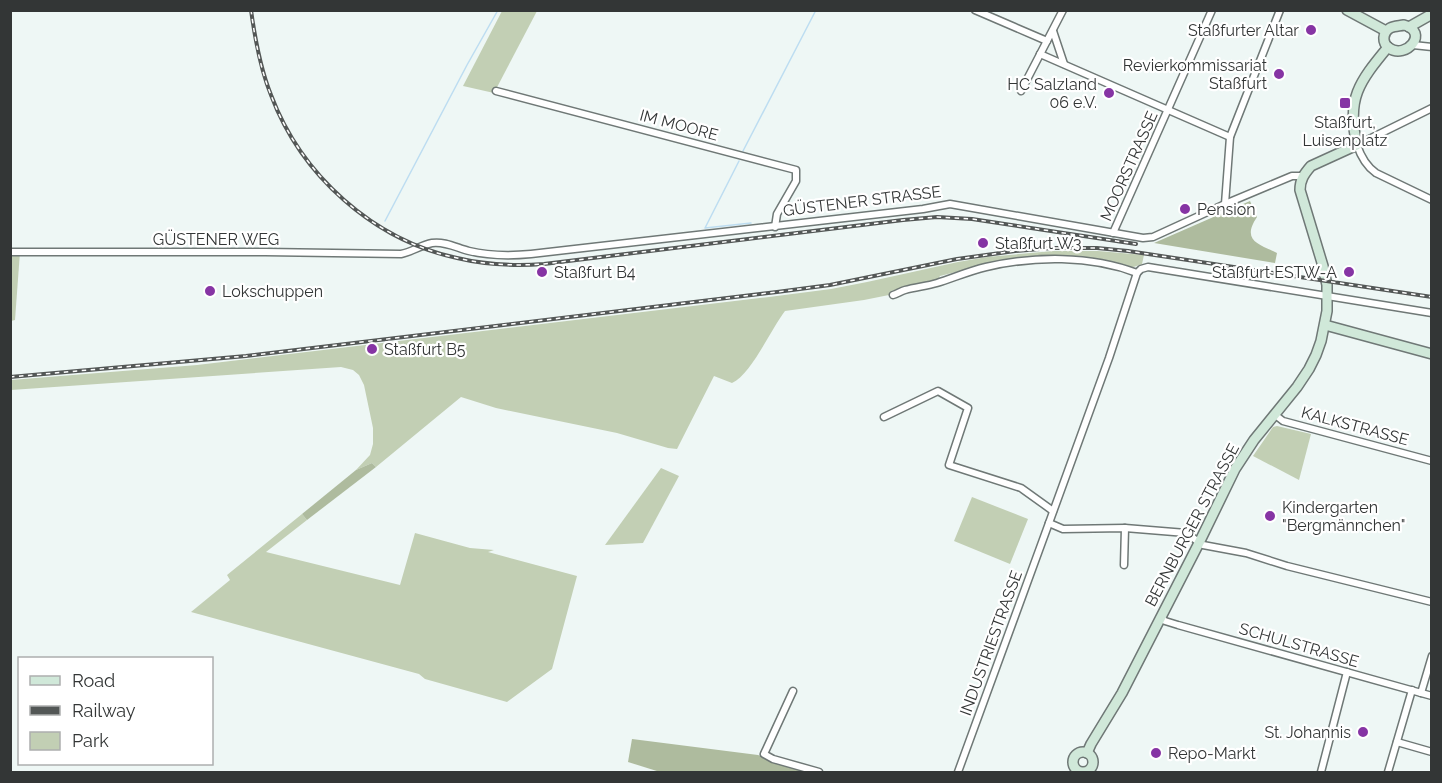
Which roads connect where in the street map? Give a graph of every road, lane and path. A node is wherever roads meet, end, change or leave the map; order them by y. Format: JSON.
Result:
{"nodes":[{"id":1,"x":975,"y":10,"type":"edge"},
{"id":2,"x":1063,"y":10,"type":"edge"},
{"id":3,"x":1212,"y":10,"type":"edge"},
{"id":4,"x":1280,"y":10,"type":"edge"},
{"id":5,"x":1347,"y":10,"type":"edge"},
{"id":6,"x":1431,"y":14,"type":"edge"},
{"id":7,"x":1409,"y":27,"type":"junction"},
{"id":8,"x":1053,"y":30,"type":"junction"},
{"id":9,"x":1386,"y":31,"type":"junction"},
{"id":10,"x":1047,"y":41,"type":"junction"},
{"id":11,"x":1413,"y":45,"type":"junction"},
{"id":12,"x":1388,"y":47,"type":"junction"},
{"id":13,"x":1431,"y":47,"type":"edge"},
{"id":14,"x":1040,"y":54,"type":"junction"},
{"id":15,"x":1064,"y":64,"type":"junction"},
{"id":16,"x":496,"y":91,"type":"dead end"},
{"id":17,"x":1021,"y":91,"type":"dead end"},
{"id":18,"x":1431,"y":108,"type":"edge"},
{"id":19,"x":1168,"y":110,"type":"junction"},
{"id":20,"x":1230,"y":137,"type":"junction"},
{"id":21,"x":1357,"y":145,"type":"junction"},
{"id":22,"x":1303,"y":176,"type":"junction"},
{"id":23,"x":1431,"y":200,"type":"edge"},
{"id":24,"x":1225,"y":204,"type":"junction"},
{"id":25,"x":776,"y":227,"type":"junction"},
{"id":26,"x":1113,"y":233,"type":"junction"},
{"id":27,"x":421,"y":246,"type":"joint"},
{"id":28,"x":10,"y":252,"type":"edge"},
{"id":29,"x":1137,"y":273,"type":"junction"},
{"id":30,"x":892,"y":296,"type":"dead end"},
{"id":31,"x":1328,"y":296,"type":"junction"},
{"id":32,"x":1431,"y":313,"type":"edge"},
{"id":33,"x":1325,"y":325,"type":"junction"},
{"id":34,"x":1431,"y":354,"type":"edge"},
{"id":35,"x":1274,"y":414,"type":"junction"},
{"id":36,"x":884,"y":417,"type":"dead end"},
{"id":37,"x":1431,"y":461,"type":"edge"},
{"id":38,"x":1053,"y":511,"type":"junction"},
{"id":39,"x":1049,"y":524,"type":"junction"},
{"id":40,"x":1125,"y":528,"type":"junction"},
{"id":41,"x":1200,"y":543,"type":"junction"},
{"id":42,"x":1124,"y":565,"type":"dead end"},
{"id":43,"x":1431,"y":602,"type":"edge"},
{"id":44,"x":1161,"y":617,"type":"junction"},
{"id":45,"x":1431,"y":656,"type":"edge"},
{"id":46,"x":1347,"y":672,"type":"junction"},
{"id":47,"x":1412,"y":690,"type":"junction"},
{"id":48,"x":793,"y":691,"type":"dead end"},
{"id":49,"x":1421,"y":693,"type":"junction"},
{"id":50,"x":1431,"y":696,"type":"edge"},
{"id":51,"x":1397,"y":742,"type":"junction"},
{"id":52,"x":1431,"y":752,"type":"edge"},
{"id":53,"x":1087,"y":753,"type":"junction"},
{"id":54,"x":1092,"y":771,"type":"edge"},
{"id":55,"x":819,"y":772,"type":"edge"},
{"id":56,"x":958,"y":772,"type":"edge"},
{"id":57,"x":1077,"y":772,"type":"edge"},
{"id":58,"x":1321,"y":772,"type":"edge"},
{"id":59,"x":1388,"y":772,"type":"edge"}],
"edges":[{"from":1,"to":10,"type":"street"},
{"from":2,"to":8,"type":"street"},
{"from":3,"to":19,"type":"street","name":"MOORSTRASSE"},
{"from":4,"to":20,"type":"street"},
{"from":5,"to":9,"type":"main road"},
{"from":6,"to":7,"type":"main road"},
{"from":7,"to":9,"type":"main road"},
{"from":7,"to":11,"type":"main road"},
{"from":8,"to":10,"type":"street"},
{"from":8,"to":15,"type":"street"},
{"from":9,"to":12,"type":"main road"},
{"from":10,"to":14,"type":"street"},
{"from":11,"to":12,"type":"main road"},
{"from":11,"to":13,"type":"street"},
{"from":12,"to":21,"type":"main road"},
{"from":14,"to":15,"type":"street"},
{"from":14,"to":17,"type":"street"},
{"from":15,"to":19,"type":"street"},
{"from":16,"to":25,"type":"street","name":"IM MOORE"},
{"from":18,"to":21,"type":"street"},
{"from":19,"to":20,"type":"street"},
{"from":19,"to":26,"type":"street","name":"MOORSTRASSE"},
{"from":20,"to":24,"type":"street"},
{"from":21,"to":22,"type":"main road","name":"GÜSTENER STRASSE"},
{"from":21,"to":23,"type":"street"},
{"from":22,"to":24,"type":"street","name":"GÜSTENER STRASSE"},
{"from":22,"to":31,"type":"main road","name":"BERNBURGER STRASSE"},
{"from":24,"to":26,"type":"street","name":"GÜSTENER STRASSE"},
{"from":25,"to":26,"type":"street","name":"GÜSTENER STRASSE"},
{"from":25,"to":27,"type":"street","name":"GÜSTENER STRASSE"},
{"from":27,"to":28,"type":"street","name":"GÜSTENER WEG"},
{"from":29,"to":30,"type":"street"},
{"from":29,"to":31,"type":"street"},
{"from":29,"to":38,"type":"street","name":"INDUSTRIESTRASSE"},
{"from":31,"to":32,"type":"street"},
{"from":31,"to":33,"type":"main road","name":"BERNBURGER STRASSE"},
{"from":33,"to":34,"type":"main road"},
{"from":33,"to":35,"type":"main road","name":"BERNBURGER STRASSE"},
{"from":35,"to":37,"type":"street","name":"KALKSTRASSE"},
{"from":35,"to":41,"type":"main road","name":"BERNBURGER STRASSE"},
{"from":36,"to":38,"type":"street"},
{"from":38,"to":39,"type":"street","name":"INDUSTRIESTRASSE"},
{"from":39,"to":40,"type":"street"},
{"from":39,"to":56,"type":"street","name":"INDUSTRIESTRASSE"},
{"from":40,"to":41,"type":"street"},
{"from":40,"to":42,"type":"street"},
{"from":41,"to":43,"type":"street"},
{"from":41,"to":44,"type":"main road","name":"BERNBURGER STRASSE"},
{"from":44,"to":46,"type":"street","name":"SCHULSTRASSE"},
{"from":44,"to":53,"type":"main road","name":"BERNBURGER STRASSE"},
{"from":45,"to":49,"type":"street"},
{"from":46,"to":47,"type":"street","name":"SCHULSTRASSE"},
{"from":46,"to":58,"type":"street"},
{"from":47,"to":49,"type":"street","name":"SCHULSTRASSE"},
{"from":47,"to":51,"type":"street"},
{"from":48,"to":55,"type":"street"},
{"from":49,"to":50,"type":"street","name":"SCHULSTRASSE"},
{"from":51,"to":52,"type":"street"},
{"from":51,"to":59,"type":"street"},
{"from":53,"to":54,"type":"main road"},
{"from":53,"to":57,"type":"main road"},
{"from":54,"to":57,"type":"main road"}]}
